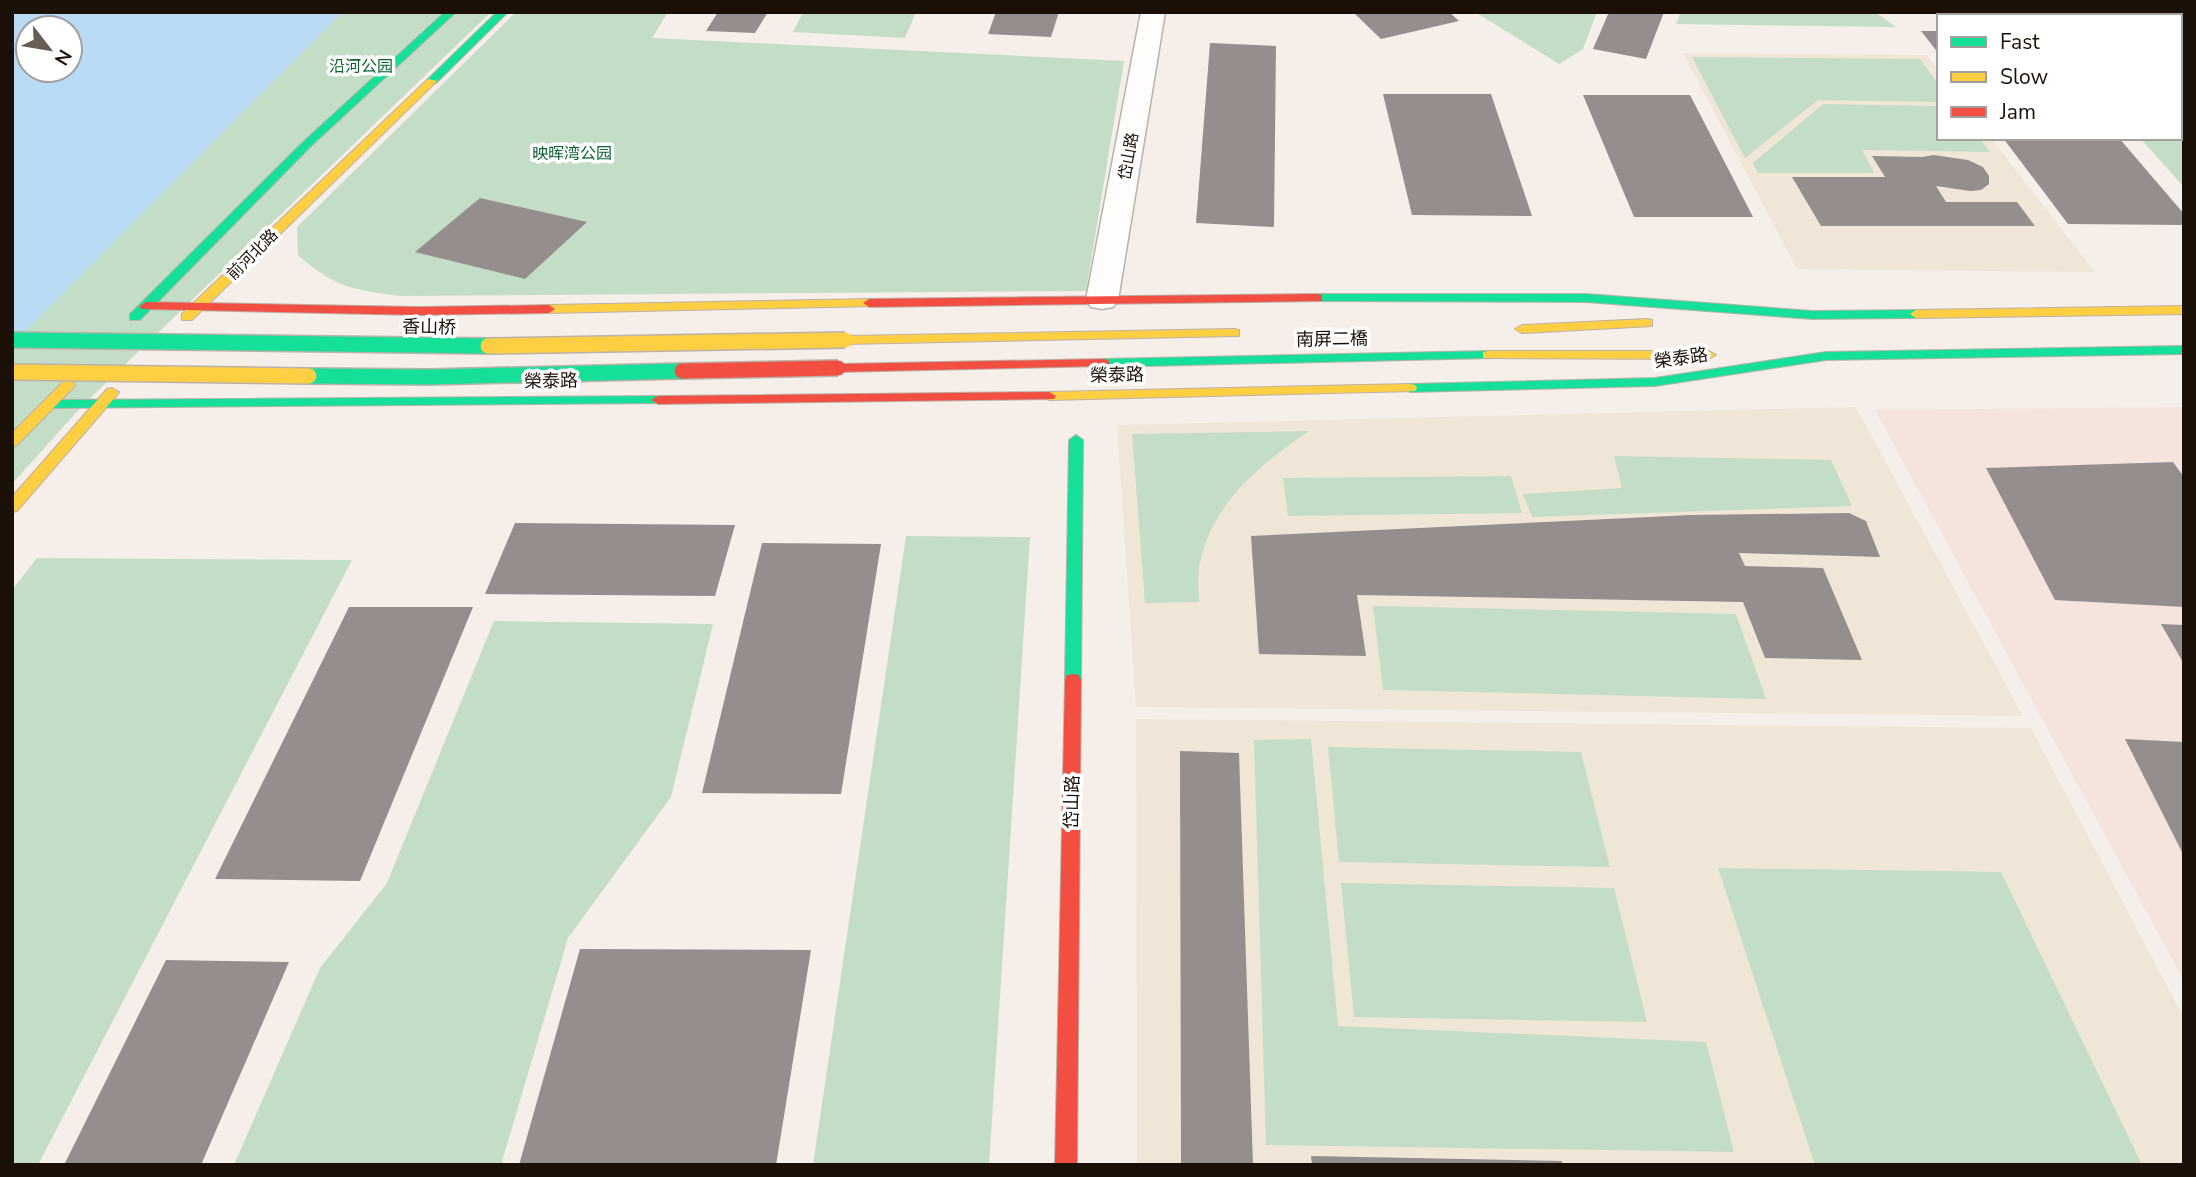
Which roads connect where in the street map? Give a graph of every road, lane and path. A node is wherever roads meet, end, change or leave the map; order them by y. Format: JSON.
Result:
{"nodes":[{"id":1,"x":451,"y":12,"type":"edge"},
{"id":2,"x":503,"y":12,"type":"edge"},
{"id":3,"x":1153,"y":12,"type":"edge"},
{"id":4,"x":1102,"y":300,"type":"junction"},
{"id":5,"x":146,"y":306,"type":"junction"},
{"id":6,"x":197,"y":308,"type":"junction"},
{"id":7,"x":2184,"y":310,"type":"edge"},
{"id":8,"x":1813,"y":316,"type":"junction"},
{"id":9,"x":1688,"y":321,"type":"dead end"},
{"id":10,"x":412,"y":322,"type":"junction"},
{"id":11,"x":1660,"y":323,"type":"dead end"},
{"id":12,"x":1508,"y":329,"type":"dead end"},
{"id":13,"x":1246,"y":333,"type":"dead end"},
{"id":14,"x":12,"y":340,"type":"edge"},
{"id":15,"x":2184,"y":350,"type":"edge"},
{"id":16,"x":1826,"y":356,"type":"junction"},
{"id":17,"x":12,"y":372,"type":"edge"},
{"id":18,"x":1130,"y":394,"type":"junction"},
{"id":19,"x":1007,"y":397,"type":"junction"},
{"id":20,"x":359,"y":402,"type":"junction"},
{"id":21,"x":101,"y":403,"type":"junction"},
{"id":22,"x":50,"y":404,"type":"junction"},
{"id":23,"x":1108,"y":411,"type":"dead end"},
{"id":24,"x":1040,"y":414,"type":"dead end"},
{"id":25,"x":1091,"y":427,"type":"dead end"},
{"id":26,"x":12,"y":442,"type":"edge"},
{"id":27,"x":12,"y":507,"type":"edge"},
{"id":28,"x":1066,"y":1165,"type":"edge"}],
"edges":[{"from":1,"to":5,"type":"main road"},
{"from":2,"to":6,"type":"main road","name":"前河北路"},
{"from":3,"to":4,"type":"street","name":"岱山路"},
{"from":4,"to":8,"type":"main road"},
{"from":4,"to":10,"type":"main road"},
{"from":5,"to":6,"type":"main road"},
{"from":5,"to":22,"type":"main road"},
{"from":6,"to":10,"type":"main road"},
{"from":6,"to":21,"type":"main road","name":"前河北路"},
{"from":7,"to":8,"type":"main road"},
{"from":8,"to":9,"type":"main road"},
{"from":10,"to":20,"type":"main road"},
{"from":11,"to":12,"type":"main road"},
{"from":13,"to":14,"type":"main road","name":"香山桥","bridge":true},
{"from":15,"to":16,"type":"main road","name":"榮泰路"},
{"from":16,"to":17,"type":"main road","name":"南屏二橋","bridge":true},
{"from":16,"to":18,"type":"main road","name":"榮泰路"},
{"from":18,"to":19,"type":"main road","name":"榮泰路"},
{"from":18,"to":23,"type":"main road"},
{"from":19,"to":20,"type":"main road","name":"榮泰路"},
{"from":19,"to":24,"type":"main road"},
{"from":20,"to":21,"type":"main road","name":"榮泰路"},
{"from":21,"to":22,"type":"main road","name":"榮泰路"},
{"from":21,"to":27,"type":"main road","name":"前河北路"},
{"from":22,"to":26,"type":"main road"},
{"from":25,"to":28,"type":"main road","name":"岱山路"}]}
